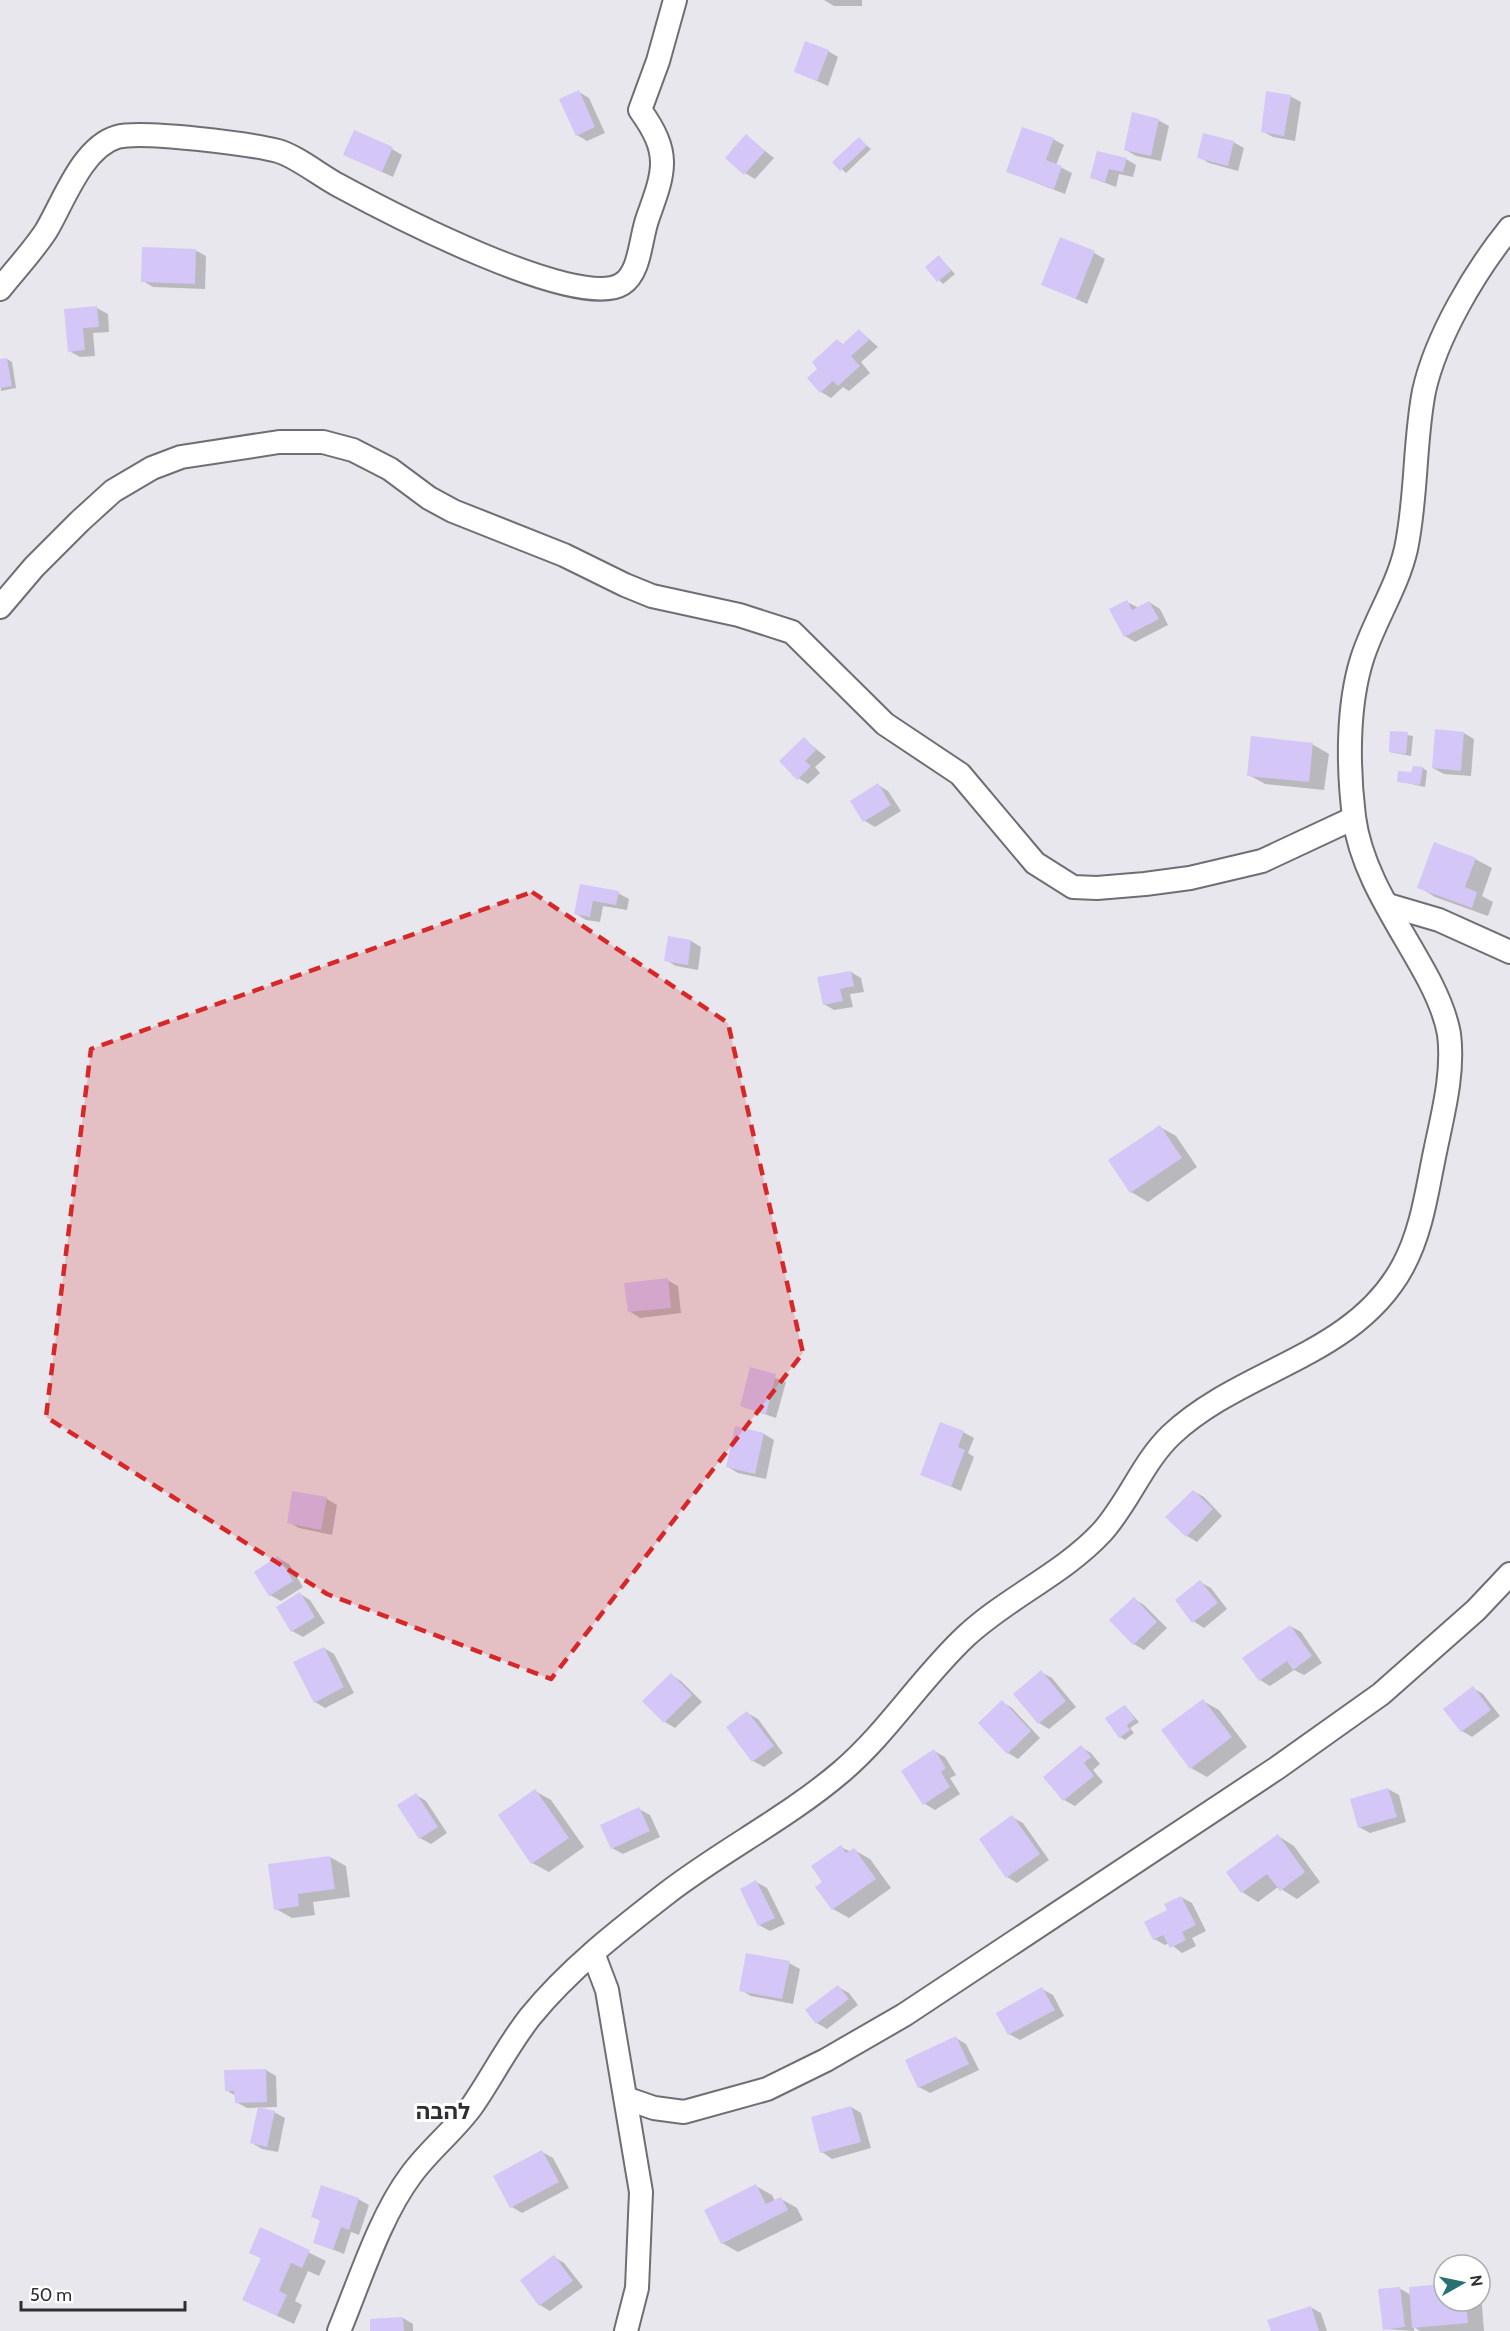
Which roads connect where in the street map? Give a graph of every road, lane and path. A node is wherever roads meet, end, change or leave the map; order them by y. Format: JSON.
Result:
{"nodes":[{"id":1,"x":675,"y":0,"type":"edge"},
{"id":2,"x":1510,"y":228,"type":"edge"},
{"id":3,"x":0,"y":289,"type":"edge"},
{"id":4,"x":0,"y":607,"type":"edge"},
{"id":5,"x":1354,"y":818,"type":"junction"},
{"id":6,"x":1388,"y":905,"type":"junction"},
{"id":7,"x":1510,"y":952,"type":"edge"},
{"id":8,"x":1510,"y":1574,"type":"edge"},
{"id":9,"x":593,"y":1953,"type":"junction"},
{"id":10,"x":627,"y":2099,"type":"junction"},
{"id":11,"x":339,"y":2331,"type":"edge"},
{"id":12,"x":626,"y":2331,"type":"edge"}],
"edges":[{"from":1,"to":3,"type":"street"},
{"from":2,"to":5,"type":"street"},
{"from":4,"to":5,"type":"street"},
{"from":5,"to":6,"type":"street"},
{"from":6,"to":7,"type":"street"},
{"from":6,"to":9,"type":"street"},
{"from":8,"to":10,"type":"street"},
{"from":9,"to":10,"type":"street"},
{"from":9,"to":11,"type":"street"},
{"from":10,"to":12,"type":"street"}]}
